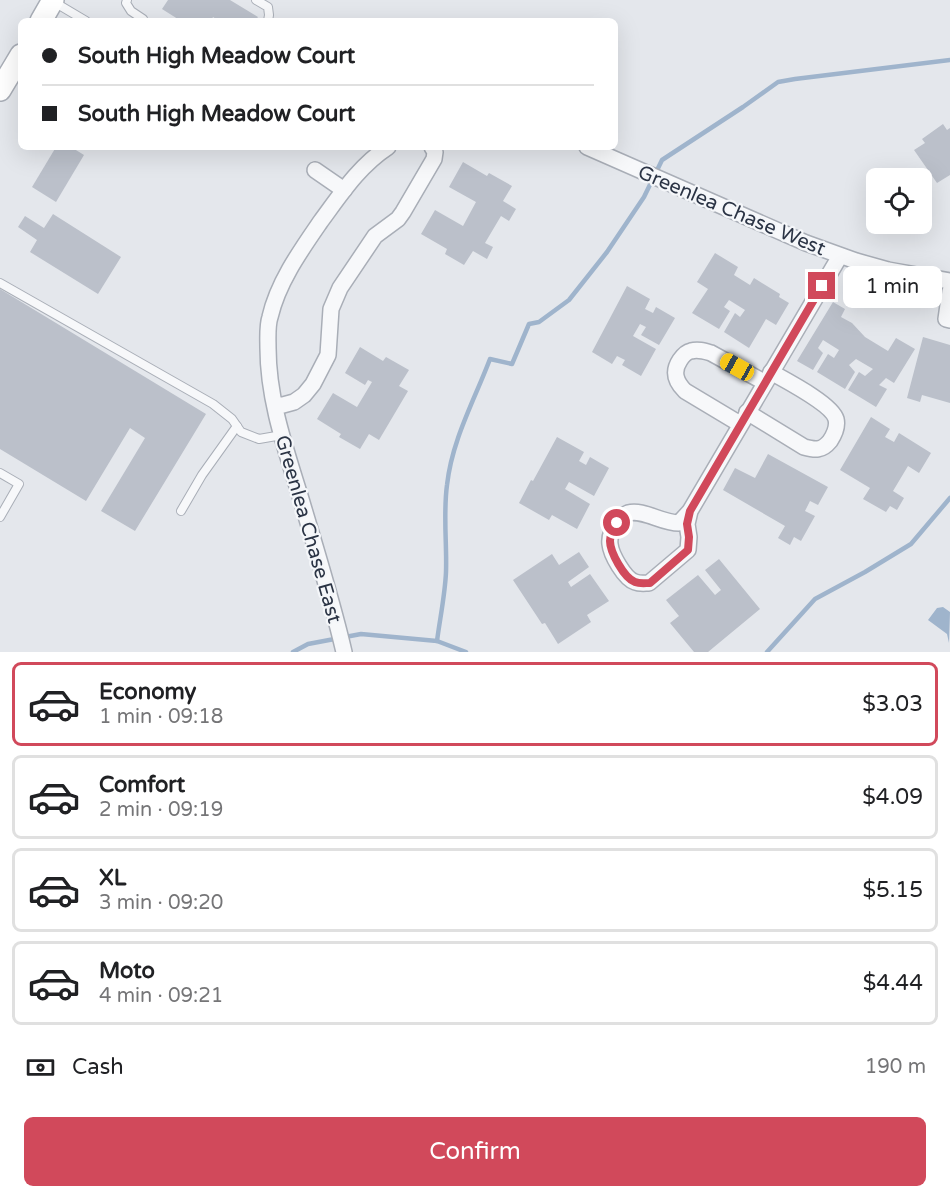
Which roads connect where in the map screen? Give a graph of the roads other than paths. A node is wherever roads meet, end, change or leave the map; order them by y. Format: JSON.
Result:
{"nodes":[{"id":1,"x":127,"y":0,"type":"edge"},
{"id":2,"x":256,"y":0,"type":"edge"},
{"id":3,"x":47,"y":7,"type":"edge"},
{"id":4,"x":78,"y":18,"type":"edge"},
{"id":5,"x":141,"y":18,"type":"edge"},
{"id":6,"x":268,"y":18,"type":"edge"},
{"id":7,"x":18,"y":59,"type":"edge"},
{"id":8,"x":0,"y":90,"type":"edge"},
{"id":9,"x":383,"y":150,"type":"edge"},
{"id":10,"x":434,"y":150,"type":"edge"},
{"id":11,"x":594,"y":150,"type":"edge"},
{"id":12,"x":315,"y":170,"type":"dead end"},
{"id":13,"x":344,"y":190,"type":"junction"},
{"id":14,"x":840,"y":256,"type":"junction"},
{"id":15,"x":950,"y":281,"type":"edge"},
{"id":16,"x":0,"y":283,"type":"edge"},
{"id":17,"x":950,"y":291,"type":"edge"},
{"id":18,"x":950,"y":320,"type":"edge"},
{"id":19,"x":768,"y":377,"type":"junction"},
{"id":20,"x":275,"y":405,"type":"junction"},
{"id":21,"x":743,"y":418,"type":"junction"},
{"id":22,"x":237,"y":426,"type":"junction"},
{"id":23,"x":282,"y":435,"type":"junction"},
{"id":24,"x":0,"y":473,"type":"edge"},
{"id":25,"x":180,"y":511,"type":"dead end"},
{"id":26,"x":690,"y":511,"type":"junction"},
{"id":27,"x":0,"y":517,"type":"edge"},
{"id":28,"x":344,"y":652,"type":"edge"}],
"edges":[{"from":1,"to":5,"type":"lane"},
{"from":2,"to":6,"type":"lane"},
{"from":3,"to":4,"type":"lane"},
{"from":7,"to":8,"type":"main road"},
{"from":9,"to":13,"type":"street","name":"Greenlea Chase East"},
{"from":10,"to":20,"type":"street","name":"Greenlea Chase East"},
{"from":11,"to":14,"type":"street","name":"Greenlea Chase West"},
{"from":12,"to":13,"type":"street"},
{"from":13,"to":20,"type":"street","name":"Greenlea Chase East"},
{"from":14,"to":15,"type":"street","name":"Greenlea Chase West"},
{"from":14,"to":19,"type":"street"},
{"from":16,"to":22,"type":"lane"},
{"from":17,"to":18,"type":"street"},
{"from":19,"to":21,"type":"street"},
{"from":19,"to":21,"type":"street"},
{"from":19,"to":21,"type":"street"},
{"from":20,"to":23,"type":"street","name":"Greenlea Chase East"},
{"from":21,"to":26,"type":"street"},
{"from":22,"to":23,"type":"lane"},
{"from":22,"to":25,"type":"lane"},
{"from":23,"to":28,"type":"street","name":"Greenlea Chase East"},
{"from":24,"to":27,"type":"lane"},
{"from":26,"to":26,"type":"street"}]}
